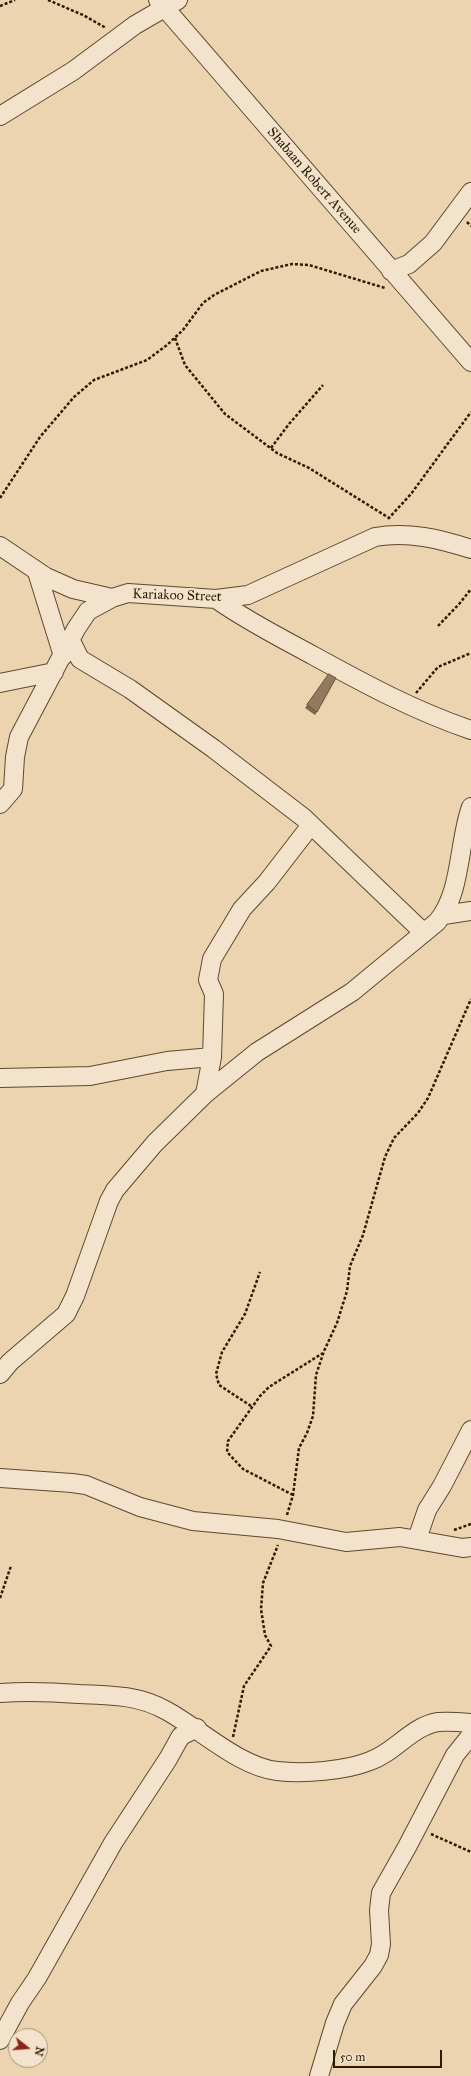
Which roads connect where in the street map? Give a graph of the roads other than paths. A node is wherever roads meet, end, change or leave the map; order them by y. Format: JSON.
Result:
{"nodes":[{"id":1,"x":168,"y":3,"type":"edge"},
{"id":2,"x":0,"y":116,"type":"edge"},
{"id":3,"x":471,"y":192,"type":"edge"},
{"id":4,"x":391,"y":270,"type":"junction"},
{"id":5,"x":471,"y":362,"type":"edge"},
{"id":6,"x":0,"y":546,"type":"edge"},
{"id":7,"x":471,"y":549,"type":"edge"},
{"id":8,"x":37,"y":572,"type":"junction"},
{"id":9,"x":112,"y":598,"type":"junction"},
{"id":10,"x":216,"y":599,"type":"junction"},
{"id":11,"x":67,"y":649,"type":"junction"},
{"id":12,"x":54,"y":672,"type":"junction"},
{"id":13,"x":0,"y":683,"type":"edge"},
{"id":14,"x":471,"y":730,"type":"edge"},
{"id":15,"x":0,"y":804,"type":"edge"},
{"id":16,"x":471,"y":807,"type":"edge"},
{"id":17,"x":312,"y":825,"type":"junction"},
{"id":18,"x":471,"y":910,"type":"edge"},
{"id":19,"x":444,"y":915,"type":"junction"},
{"id":20,"x":424,"y":933,"type":"junction"},
{"id":21,"x":212,"y":1057,"type":"junction"},
{"id":22,"x":0,"y":1078,"type":"edge"},
{"id":23,"x":205,"y":1094,"type":"junction"},
{"id":24,"x":0,"y":1374,"type":"edge"},
{"id":25,"x":471,"y":1430,"type":"edge"},
{"id":26,"x":0,"y":1478,"type":"edge"},
{"id":27,"x":417,"y":1539,"type":"junction"},
{"id":28,"x":471,"y":1547,"type":"edge"},
{"id":29,"x":0,"y":1693,"type":"edge"},
{"id":30,"x":471,"y":1723,"type":"edge"},
{"id":31,"x":196,"y":1728,"type":"junction"},
{"id":32,"x":471,"y":1735,"type":"edge"},
{"id":33,"x":0,"y":2040,"type":"edge"},
{"id":34,"x":319,"y":2076,"type":"edge"}],
"edges":[{"from":1,"to":2,"type":"street"},
{"from":1,"to":4,"type":"street","name":"Shabaan Robert Avenue"},
{"from":3,"to":4,"type":"street"},
{"from":4,"to":5,"type":"street","name":"Shabaan Robert Avenue"},
{"from":6,"to":8,"type":"street"},
{"from":7,"to":10,"type":"street","name":"Kariakoo Street"},
{"from":8,"to":9,"type":"street"},
{"from":8,"to":11,"type":"street"},
{"from":9,"to":10,"type":"street","name":"Kariakoo Street"},
{"from":9,"to":11,"type":"street","name":"Kariakoo Street"},
{"from":10,"to":14,"type":"street"},
{"from":11,"to":12,"type":"street","name":"Kariakoo Street"},
{"from":11,"to":17,"type":"street"},
{"from":12,"to":13,"type":"street"},
{"from":12,"to":15,"type":"street","name":"Kariakoo Street"},
{"from":16,"to":19,"type":"street"},
{"from":17,"to":20,"type":"street"},
{"from":17,"to":21,"type":"street"},
{"from":18,"to":19,"type":"street"},
{"from":19,"to":20,"type":"street"},
{"from":20,"to":23,"type":"street"},
{"from":21,"to":22,"type":"street"},
{"from":21,"to":23,"type":"street"},
{"from":23,"to":24,"type":"street"},
{"from":25,"to":27,"type":"street"},
{"from":26,"to":27,"type":"street"},
{"from":27,"to":28,"type":"street"},
{"from":29,"to":31,"type":"street"},
{"from":30,"to":31,"type":"street"},
{"from":31,"to":33,"type":"street"},
{"from":32,"to":34,"type":"street"}]}
